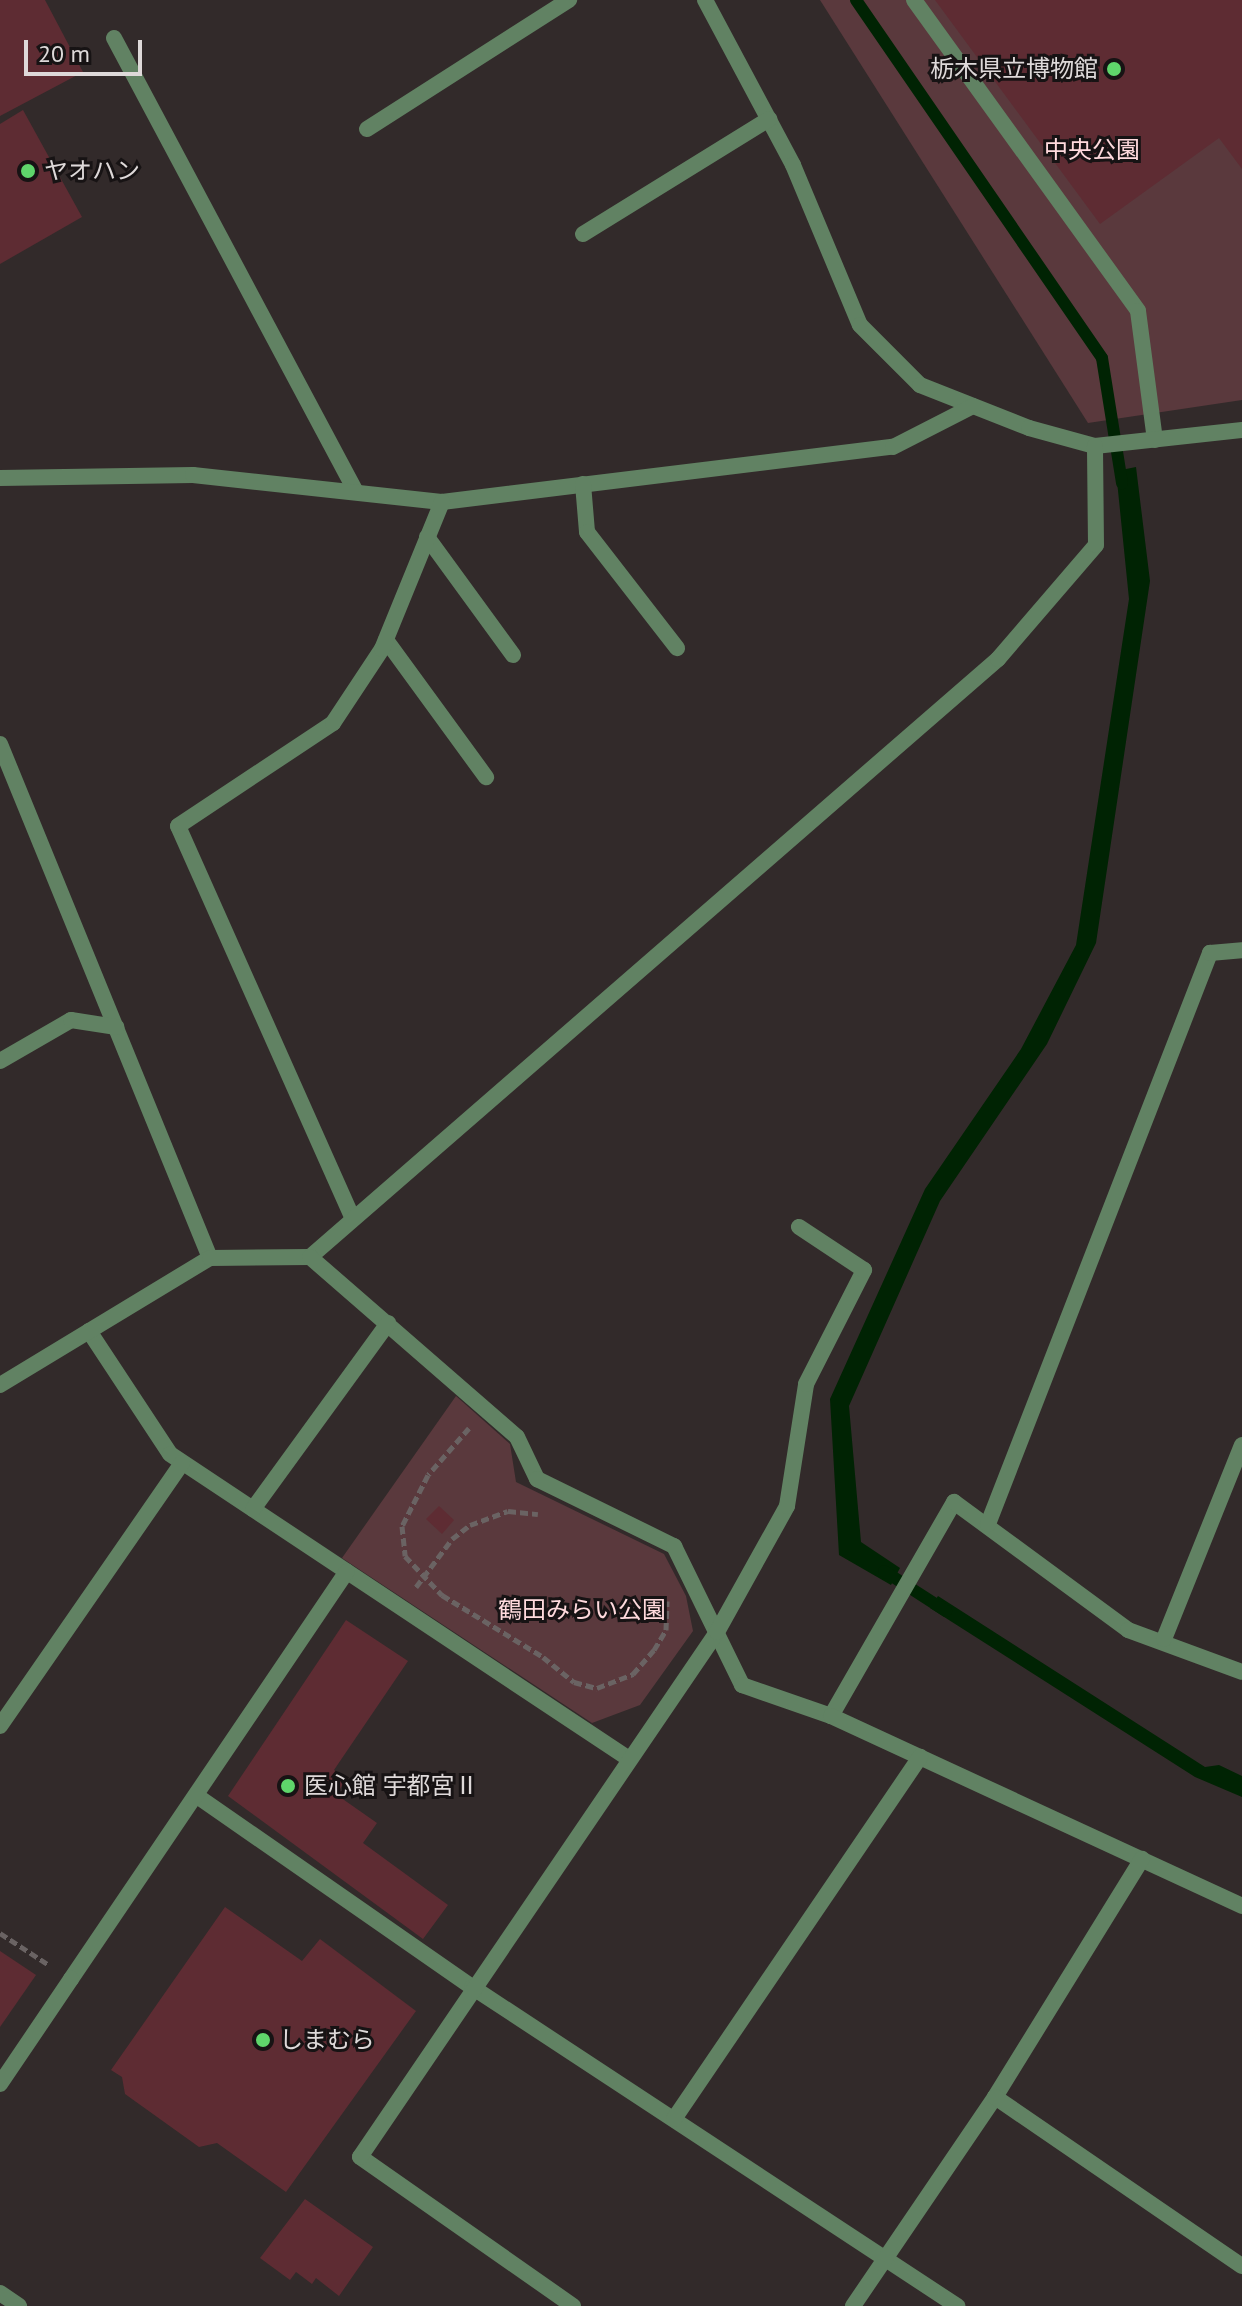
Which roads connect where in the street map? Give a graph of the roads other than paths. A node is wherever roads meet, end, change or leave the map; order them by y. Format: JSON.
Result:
{"nodes":[{"id":1,"x":569,"y":0,"type":"edge"},
{"id":2,"x":705,"y":0,"type":"edge"},
{"id":3,"x":914,"y":0,"type":"edge"},
{"id":4,"x":114,"y":38,"type":"dead end"},
{"id":5,"x":769,"y":119,"type":"junction"},
{"id":6,"x":367,"y":129,"type":"dead end"},
{"id":7,"x":583,"y":234,"type":"dead end"},
{"id":8,"x":973,"y":406,"type":"junction"},
{"id":9,"x":1242,"y":430,"type":"edge"},
{"id":10,"x":1155,"y":440,"type":"junction"},
{"id":11,"x":1095,"y":446,"type":"junction"},
{"id":12,"x":0,"y":478,"type":"edge"},
{"id":13,"x":583,"y":484,"type":"junction"},
{"id":14,"x":356,"y":492,"type":"junction"},
{"id":15,"x":442,"y":502,"type":"junction"},
{"id":16,"x":427,"y":537,"type":"junction"},
{"id":17,"x":386,"y":640,"type":"junction"},
{"id":18,"x":677,"y":648,"type":"dead end"},
{"id":19,"x":513,"y":655,"type":"dead end"},
{"id":20,"x":0,"y":744,"type":"edge"},
{"id":21,"x":4,"y":765,"type":"edge"},
{"id":22,"x":486,"y":777,"type":"dead end"},
{"id":23,"x":1242,"y":950,"type":"edge"},
{"id":24,"x":116,"y":1027,"type":"junction"},
{"id":25,"x":0,"y":1061,"type":"edge"},
{"id":26,"x":353,"y":1219,"type":"junction"},
{"id":27,"x":799,"y":1227,"type":"dead end"},
{"id":28,"x":310,"y":1257,"type":"junction"},
{"id":29,"x":210,"y":1258,"type":"junction"},
{"id":30,"x":388,"y":1323,"type":"junction"},
{"id":31,"x":89,"y":1331,"type":"junction"},
{"id":32,"x":0,"y":1385,"type":"edge"},
{"id":33,"x":1242,"y":1445,"type":"edge"},
{"id":34,"x":182,"y":1463,"type":"junction"},
{"id":35,"x":253,"y":1509,"type":"junction"},
{"id":36,"x":988,"y":1524,"type":"junction"},
{"id":37,"x":347,"y":1572,"type":"junction"},
{"id":38,"x":717,"y":1632,"type":"junction"},
{"id":39,"x":1164,"y":1639,"type":"junction"},
{"id":40,"x":1242,"y":1672,"type":"edge"},
{"id":41,"x":831,"y":1716,"type":"junction"},
{"id":42,"x":0,"y":1726,"type":"edge"},
{"id":43,"x":920,"y":1757,"type":"junction"},
{"id":44,"x":629,"y":1759,"type":"junction"},
{"id":45,"x":197,"y":1796,"type":"junction"},
{"id":46,"x":1142,"y":1859,"type":"junction"},
{"id":47,"x":1242,"y":1906,"type":"edge"},
{"id":48,"x":472,"y":1987,"type":"junction"},
{"id":49,"x":0,"y":2084,"type":"edge"},
{"id":50,"x":995,"y":2097,"type":"junction"},
{"id":51,"x":674,"y":2119,"type":"junction"},
{"id":52,"x":885,"y":2259,"type":"junction"},
{"id":53,"x":1242,"y":2266,"type":"edge"},
{"id":54,"x":0,"y":2293,"type":"edge"},
{"id":55,"x":19,"y":2306,"type":"edge"},
{"id":56,"x":573,"y":2306,"type":"edge"},
{"id":57,"x":853,"y":2306,"type":"edge"},
{"id":58,"x":957,"y":2306,"type":"edge"}],
"edges":[{"from":1,"to":6,"type":"street"},
{"from":2,"to":5,"type":"street"},
{"from":3,"to":10,"type":"street"},
{"from":4,"to":14,"type":"street"},
{"from":5,"to":7,"type":"street"},
{"from":5,"to":8,"type":"street"},
{"from":8,"to":11,"type":"street"},
{"from":8,"to":13,"type":"street"},
{"from":9,"to":10,"type":"street"},
{"from":10,"to":11,"type":"street"},
{"from":11,"to":26,"type":"street"},
{"from":12,"to":14,"type":"street"},
{"from":13,"to":15,"type":"street"},
{"from":13,"to":18,"type":"street"},
{"from":14,"to":15,"type":"street"},
{"from":15,"to":16,"type":"street"},
{"from":16,"to":17,"type":"street"},
{"from":16,"to":19,"type":"street"},
{"from":17,"to":22,"type":"street"},
{"from":17,"to":26,"type":"street"},
{"from":20,"to":21,"type":"street"},
{"from":21,"to":24,"type":"street"},
{"from":23,"to":36,"type":"street"},
{"from":24,"to":25,"type":"street"},
{"from":24,"to":29,"type":"street"},
{"from":26,"to":28,"type":"street"},
{"from":27,"to":38,"type":"street"},
{"from":28,"to":29,"type":"street"},
{"from":28,"to":30,"type":"street"},
{"from":29,"to":31,"type":"street"},
{"from":30,"to":35,"type":"street"},
{"from":30,"to":38,"type":"street"},
{"from":31,"to":32,"type":"street"},
{"from":31,"to":34,"type":"street"},
{"from":33,"to":39,"type":"street"},
{"from":34,"to":35,"type":"street"},
{"from":34,"to":42,"type":"street"},
{"from":35,"to":37,"type":"street"},
{"from":36,"to":39,"type":"street"},
{"from":36,"to":41,"type":"street"},
{"from":37,"to":44,"type":"street"},
{"from":37,"to":45,"type":"street"},
{"from":38,"to":41,"type":"street"},
{"from":38,"to":44,"type":"street"},
{"from":39,"to":40,"type":"street"},
{"from":41,"to":43,"type":"street"},
{"from":43,"to":46,"type":"street"},
{"from":43,"to":51,"type":"street"},
{"from":44,"to":48,"type":"street"},
{"from":45,"to":48,"type":"street"},
{"from":45,"to":49,"type":"street"},
{"from":46,"to":47,"type":"street"},
{"from":46,"to":50,"type":"street"},
{"from":48,"to":51,"type":"street"},
{"from":48,"to":56,"type":"street"},
{"from":50,"to":52,"type":"street"},
{"from":50,"to":53,"type":"street"},
{"from":51,"to":52,"type":"street"},
{"from":52,"to":57,"type":"street"},
{"from":52,"to":58,"type":"street"},
{"from":54,"to":55,"type":"street"}]}
